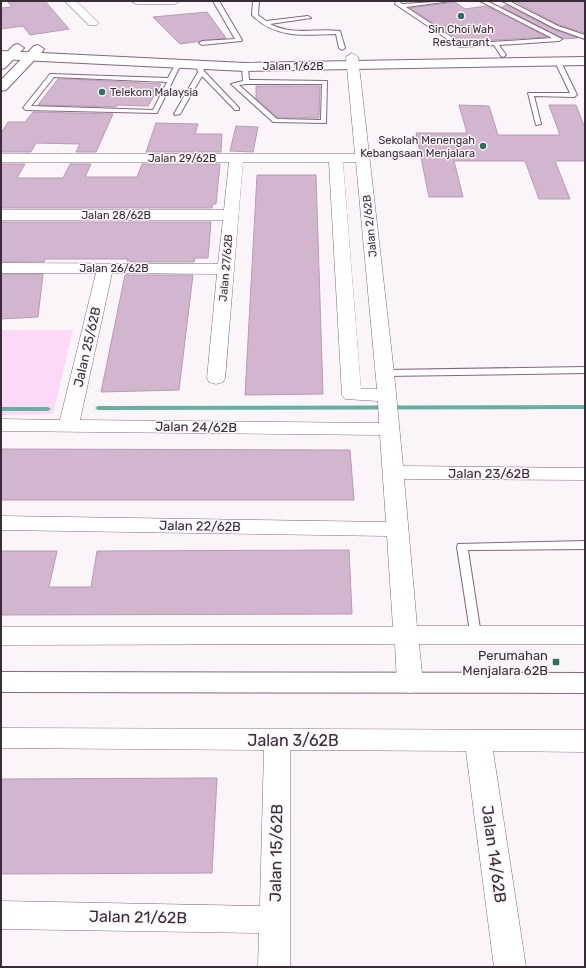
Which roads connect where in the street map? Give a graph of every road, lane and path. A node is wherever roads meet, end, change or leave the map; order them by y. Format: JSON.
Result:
{"nodes":[{"id":1,"x":70,"y":1,"type":"edge"},
{"id":2,"x":136,"y":1,"type":"edge"},
{"id":3,"x":175,"y":1,"type":"edge"},
{"id":4,"x":216,"y":1,"type":"edge"},
{"id":5,"x":256,"y":1,"type":"edge"},
{"id":6,"x":448,"y":1,"type":"edge"},
{"id":7,"x":483,"y":1,"type":"edge"},
{"id":8,"x":505,"y":1,"type":"edge"},
{"id":9,"x":400,"y":3,"type":"edge"},
{"id":10,"x":308,"y":18,"type":"dead end"},
{"id":11,"x":93,"y":23,"type":"dead end"},
{"id":12,"x":263,"y":24,"type":"junction"},
{"id":13,"x":585,"y":37,"type":"edge"},
{"id":14,"x":202,"y":43,"type":"dead end"},
{"id":15,"x":496,"y":44,"type":"junction"},
{"id":16,"x":1,"y":47,"type":"edge"},
{"id":17,"x":342,"y":48,"type":"dead end"},
{"id":18,"x":35,"y":52,"type":"junction"},
{"id":19,"x":585,"y":52,"type":"edge"},
{"id":20,"x":10,"y":53,"type":"edge"},
{"id":21,"x":502,"y":55,"type":"junction"},
{"id":22,"x":585,"y":61,"type":"edge"},
{"id":23,"x":353,"y":62,"type":"junction"},
{"id":24,"x":558,"y":62,"type":"junction"},
{"id":25,"x":178,"y":64,"type":"junction"},
{"id":26,"x":1,"y":65,"type":"edge"},
{"id":27,"x":244,"y":67,"type":"junction"},
{"id":28,"x":200,"y":68,"type":"junction"},
{"id":29,"x":171,"y":80,"type":"junction"},
{"id":30,"x":246,"y":82,"type":"junction"},
{"id":31,"x":1,"y":87,"type":"edge"},
{"id":32,"x":237,"y":109,"type":"dead end"},
{"id":33,"x":177,"y":114,"type":"dead end"},
{"id":34,"x":538,"y":124,"type":"dead end"},
{"id":35,"x":1,"y":158,"type":"edge"},
{"id":36,"x":336,"y":158,"type":"junction"},
{"id":37,"x":363,"y":158,"type":"junction"},
{"id":38,"x":236,"y":163,"type":"junction"},
{"id":39,"x":1,"y":170,"type":"edge"},
{"id":40,"x":1,"y":215,"type":"edge"},
{"id":41,"x":231,"y":215,"type":"junction"},
{"id":42,"x":1,"y":268,"type":"edge"},
{"id":43,"x":105,"y":268,"type":"junction"},
{"id":44,"x":226,"y":269,"type":"junction"},
{"id":45,"x":585,"y":370,"type":"edge"},
{"id":46,"x":385,"y":373,"type":"junction"},
{"id":47,"x":216,"y":378,"type":"dead end"},
{"id":48,"x":387,"y":395,"type":"junction"},
{"id":49,"x":1,"y":425,"type":"edge"},
{"id":50,"x":69,"y":425,"type":"junction"},
{"id":51,"x":390,"y":429,"type":"junction"},
{"id":52,"x":394,"y":472,"type":"junction"},
{"id":53,"x":585,"y":474,"type":"edge"},
{"id":54,"x":1,"y":523,"type":"edge"},
{"id":55,"x":398,"y":529,"type":"junction"},
{"id":56,"x":585,"y":545,"type":"edge"},
{"id":57,"x":406,"y":634,"type":"junction"},
{"id":58,"x":475,"y":635,"type":"junction"},
{"id":59,"x":585,"y":635,"type":"edge"},
{"id":60,"x":1,"y":636,"type":"edge"},
{"id":61,"x":1,"y":682,"type":"edge"},
{"id":62,"x":410,"y":683,"type":"junction"},
{"id":63,"x":585,"y":683,"type":"edge"},
{"id":64,"x":1,"y":738,"type":"edge"},
{"id":65,"x":277,"y":740,"type":"junction"},
{"id":66,"x":478,"y":741,"type":"junction"},
{"id":67,"x":585,"y":741,"type":"edge"},
{"id":68,"x":1,"y":915,"type":"edge"},
{"id":69,"x":275,"y":920,"type":"junction"},
{"id":70,"x":274,"y":967,"type":"edge"},
{"id":71,"x":510,"y":967,"type":"edge"}],
"edges":[{"from":1,"to":11,"type":"street"},
{"from":2,"to":3,"type":"street"},
{"from":4,"to":14,"type":"lane"},
{"from":5,"to":12,"type":"lane"},
{"from":6,"to":9,"type":"lane"},
{"from":7,"to":15,"type":"lane"},
{"from":8,"to":13,"type":"lane"},
{"from":9,"to":15,"type":"lane"},
{"from":10,"to":12,"type":"lane"},
{"from":12,"to":17,"type":"lane"},
{"from":15,"to":21,"type":"lane"},
{"from":16,"to":20,"type":"main road","name":"Jalan 1/62B"},
{"from":18,"to":20,"type":"main road","name":"Jalan 1/62B"},
{"from":18,"to":23,"type":"main road","name":"Jalan 1/62B"},
{"from":18,"to":25,"type":"main road","name":"Jalan 1/62B"},
{"from":18,"to":31,"type":"main road"},
{"from":19,"to":21,"type":"main road","name":"Jalan 1/62B"},
{"from":20,"to":26,"type":"main road"},
{"from":21,"to":23,"type":"main road","name":"Jalan 1/62B"},
{"from":22,"to":24,"type":"main road","name":"Jalan 1/62B"},
{"from":23,"to":24,"type":"main road","name":"Jalan 1/62B"},
{"from":23,"to":27,"type":"main road","name":"Jalan 1/62B"},
{"from":23,"to":37,"type":"street","name":"Jalan 2/62B"},
{"from":24,"to":34,"type":"lane"},
{"from":25,"to":28,"type":"main road","name":"Jalan 1/62B"},
{"from":25,"to":29,"type":"lane"},
{"from":27,"to":28,"type":"main road","name":"Jalan 1/62B"},
{"from":27,"to":30,"type":"lane"},
{"from":28,"to":32,"type":"lane"},
{"from":28,"to":33,"type":"lane"},
{"from":29,"to":29,"type":"lane"},
{"from":30,"to":30,"type":"lane"},
{"from":35,"to":38,"type":"street","name":"Jalan 29/62B"},
{"from":36,"to":37,"type":"street","name":"Jalan 29/62B"},
{"from":36,"to":38,"type":"street","name":"Jalan 29/62B"},
{"from":36,"to":48,"type":"street"},
{"from":37,"to":46,"type":"street","name":"Jalan 2/62B"},
{"from":38,"to":39,"type":"street","name":"Jalan 29/62B"},
{"from":38,"to":41,"type":"street","name":"Jalan 27/62B"},
{"from":40,"to":41,"type":"street","name":"Jalan 28/62B"},
{"from":41,"to":44,"type":"street","name":"Jalan 27/62B"},
{"from":42,"to":43,"type":"street","name":"Jalan 26/62B"},
{"from":43,"to":44,"type":"street","name":"Jalan 26/62B"},
{"from":43,"to":50,"type":"street","name":"Jalan 25/62B"},
{"from":44,"to":47,"type":"street","name":"Jalan 27/62B"},
{"from":45,"to":46,"type":"lane"},
{"from":46,"to":48,"type":"street","name":"Jalan 2/62B"},
{"from":48,"to":51,"type":"street","name":"Jalan 2/62B"},
{"from":49,"to":50,"type":"street","name":"Jalan 24/62B"},
{"from":50,"to":51,"type":"street","name":"Jalan 24/62B"},
{"from":51,"to":52,"type":"street","name":"Jalan 2/62B"},
{"from":52,"to":53,"type":"street","name":"Jalan 23/62B"},
{"from":52,"to":55,"type":"street","name":"Jalan 2/62B"},
{"from":54,"to":55,"type":"street","name":"Jalan 22/62B"},
{"from":55,"to":57,"type":"street","name":"Jalan 2/62B"},
{"from":56,"to":58,"type":"lane"},
{"from":57,"to":58,"type":"street"},
{"from":57,"to":60,"type":"street"},
{"from":57,"to":62,"type":"street","name":"Jalan 2/62B"},
{"from":58,"to":59,"type":"street"},
{"from":61,"to":62,"type":"main road"},
{"from":62,"to":63,"type":"main road"},
{"from":64,"to":65,"type":"street","name":"Jalan 3/62B"},
{"from":65,"to":66,"type":"street","name":"Jalan 3/62B"},
{"from":65,"to":69,"type":"street","name":"Jalan 15/62B"},
{"from":66,"to":67,"type":"street","name":"Jalan 3/62B"},
{"from":66,"to":71,"type":"street","name":"Jalan 14/62B"},
{"from":68,"to":69,"type":"street","name":"Jalan 21/62B"},
{"from":69,"to":70,"type":"street","name":"Jalan 15/62B"}]}
